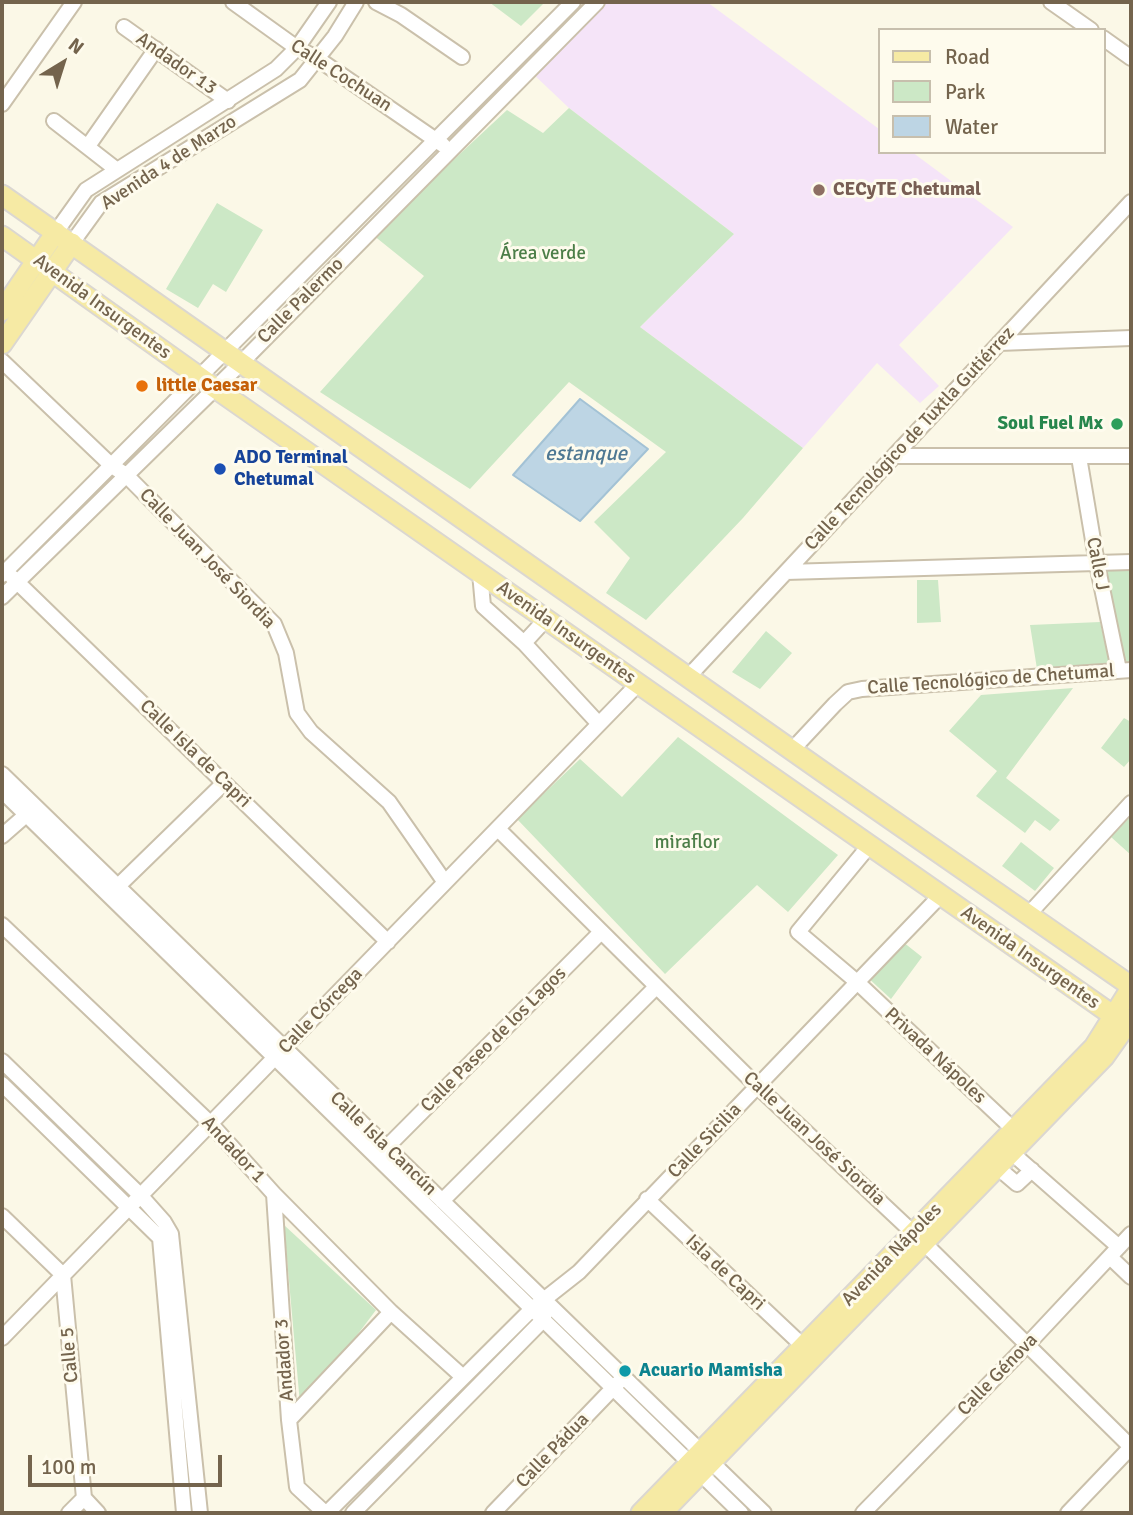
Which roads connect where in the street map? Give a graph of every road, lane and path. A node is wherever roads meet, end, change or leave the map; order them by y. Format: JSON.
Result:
{"nodes":[{"id":1,"x":74,"y":2,"type":"edge"},
{"id":2,"x":233,"y":2,"type":"edge"},
{"id":3,"x":330,"y":2,"type":"edge"},
{"id":4,"x":356,"y":2,"type":"edge"},
{"id":5,"x":376,"y":2,"type":"edge"},
{"id":6,"x":573,"y":2,"type":"edge"},
{"id":7,"x":597,"y":2,"type":"edge"},
{"id":8,"x":1051,"y":2,"type":"edge"},
{"id":9,"x":124,"y":27,"type":"dead end"},
{"id":10,"x":1088,"y":28,"type":"edge"},
{"id":11,"x":1105,"y":39,"type":"edge"},
{"id":12,"x":298,"y":48,"type":"junction"},
{"id":13,"x":156,"y":49,"type":"junction"},
{"id":14,"x":462,"y":58,"type":"dead end"},
{"id":15,"x":1131,"y":58,"type":"edge"},
{"id":16,"x":318,"y":59,"type":"junction"},
{"id":17,"x":228,"y":101,"type":"junction"},
{"id":18,"x":2,"y":104,"type":"edge"},
{"id":19,"x":54,"y":121,"type":"dead end"},
{"id":20,"x":437,"y":140,"type":"junction"},
{"id":21,"x":88,"y":146,"type":"junction"},
{"id":22,"x":450,"y":150,"type":"junction"},
{"id":23,"x":117,"y":170,"type":"junction"},
{"id":24,"x":2,"y":195,"type":"edge"},
{"id":25,"x":1130,"y":205,"type":"edge"},
{"id":26,"x":2,"y":236,"type":"edge"},
{"id":27,"x":64,"y":237,"type":"junction"},
{"id":28,"x":45,"y":266,"type":"junction"},
{"id":29,"x":2,"y":311,"type":"edge"},
{"id":30,"x":1131,"y":338,"type":"edge"},
{"id":31,"x":999,"y":343,"type":"junction"},
{"id":32,"x":2,"y":344,"type":"edge"},
{"id":33,"x":233,"y":357,"type":"junction"},
{"id":34,"x":2,"y":361,"type":"edge"},
{"id":35,"x":208,"y":383,"type":"junction"},
{"id":36,"x":894,"y":456,"type":"junction"},
{"id":37,"x":1131,"y":456,"type":"edge"},
{"id":38,"x":1079,"y":457,"type":"junction"},
{"id":39,"x":112,"y":466,"type":"junction"},
{"id":40,"x":126,"y":475,"type":"junction"},
{"id":41,"x":1131,"y":562,"type":"edge"},
{"id":42,"x":1097,"y":564,"type":"junction"},
{"id":43,"x":3,"y":571,"type":"edge"},
{"id":44,"x":786,"y":572,"type":"junction"},
{"id":45,"x":480,"y":573,"type":"junction"},
{"id":46,"x":18,"y":582,"type":"junction"},
{"id":47,"x":2,"y":597,"type":"edge"},
{"id":48,"x":546,"y":619,"type":"junction"},
{"id":49,"x":523,"y":643,"type":"junction"},
{"id":50,"x":1125,"y":670,"type":"edge"},
{"id":51,"x":689,"y":676,"type":"junction"},
{"id":52,"x":639,"y":683,"type":"junction"},
{"id":53,"x":599,"y":724,"type":"junction"},
{"id":54,"x":792,"y":750,"type":"junction"},
{"id":55,"x":2,"y":774,"type":"edge"},
{"id":56,"x":833,"y":779,"type":"junction"},
{"id":57,"x":224,"y":783,"type":"junction"},
{"id":58,"x":2,"y":791,"type":"edge"},
{"id":59,"x":1131,"y":803,"type":"edge"},
{"id":60,"x":812,"y":806,"type":"junction"},
{"id":61,"x":26,"y":815,"type":"junction"},
{"id":62,"x":498,"y":830,"type":"junction"},
{"id":63,"x":2,"y":836,"type":"edge"},
{"id":64,"x":869,"y":846,"type":"junction"},
{"id":65,"x":444,"y":881,"type":"junction"},
{"id":66,"x":113,"y":891,"type":"junction"},
{"id":67,"x":940,"y":896,"type":"junction"},
{"id":68,"x":1028,"y":915,"type":"junction"},
{"id":69,"x":2,"y":925,"type":"edge"},
{"id":70,"x":601,"y":932,"type":"junction"},
{"id":71,"x":388,"y":942,"type":"junction"},
{"id":72,"x":857,"y":982,"type":"junction"},
{"id":73,"x":656,"y":987,"type":"junction"},
{"id":74,"x":1131,"y":987,"type":"edge"},
{"id":75,"x":1126,"y":1022,"type":"edge"},
{"id":76,"x":280,"y":1053,"type":"junction"},
{"id":77,"x":2,"y":1061,"type":"edge"},
{"id":78,"x":2,"y":1084,"type":"edge"},
{"id":79,"x":758,"y":1087,"type":"junction"},
{"id":80,"x":210,"y":1124,"type":"junction"},
{"id":81,"x":1009,"y":1141,"type":"junction"},
{"id":82,"x":382,"y":1152,"type":"junction"},
{"id":83,"x":992,"y":1163,"type":"junction"},
{"id":84,"x":1032,"y":1170,"type":"junction"},
{"id":85,"x":274,"y":1194,"type":"junction"},
{"id":86,"x":140,"y":1195,"type":"junction"},
{"id":87,"x":647,"y":1199,"type":"junction"},
{"id":88,"x":442,"y":1201,"type":"junction"},
{"id":89,"x":130,"y":1207,"type":"junction"},
{"id":90,"x":2,"y":1216,"type":"edge"},
{"id":91,"x":1131,"y":1234,"type":"edge"},
{"id":92,"x":918,"y":1238,"type":"junction"},
{"id":93,"x":1115,"y":1252,"type":"junction"},
{"id":94,"x":63,"y":1275,"type":"junction"},
{"id":95,"x":1131,"y":1277,"type":"edge"},
{"id":96,"x":545,"y":1301,"type":"junction"},
{"id":97,"x":391,"y":1312,"type":"junction"},
{"id":98,"x":543,"y":1320,"type":"junction"},
{"id":99,"x":2,"y":1338,"type":"edge"},
{"id":100,"x":803,"y":1346,"type":"junction"},
{"id":101,"x":1026,"y":1346,"type":"junction"},
{"id":102,"x":463,"y":1377,"type":"junction"},
{"id":103,"x":619,"y":1383,"type":"junction"},
{"id":104,"x":289,"y":1420,"type":"junction"},
{"id":105,"x":1131,"y":1447,"type":"edge"},
{"id":106,"x":701,"y":1463,"type":"junction"},
{"id":107,"x":84,"y":1498,"type":"junction"},
{"id":108,"x":69,"y":1513,"type":"edge"},
{"id":109,"x":98,"y":1513,"type":"edge"},
{"id":110,"x":184,"y":1513,"type":"edge"},
{"id":111,"x":200,"y":1513,"type":"edge"},
{"id":112,"x":326,"y":1513,"type":"edge"},
{"id":113,"x":353,"y":1513,"type":"edge"},
{"id":114,"x":493,"y":1513,"type":"edge"},
{"id":115,"x":641,"y":1513,"type":"edge"},
{"id":116,"x":662,"y":1513,"type":"edge"},
{"id":117,"x":741,"y":1513,"type":"edge"},
{"id":118,"x":764,"y":1513,"type":"edge"},
{"id":119,"x":863,"y":1513,"type":"edge"},
{"id":120,"x":1068,"y":1513,"type":"edge"}],
"edges":[{"from":1,"to":18,"type":"street"},
{"from":2,"to":12,"type":"street","name":"Calle Cochuan"},
{"from":3,"to":12,"type":"street","name":"Avenida 4 de Marzo"},
{"from":4,"to":16,"type":"street","name":"Avenida 4 de Marzo"},
{"from":5,"to":14,"type":"street"},
{"from":6,"to":20,"type":"street","name":"Calle Palermo"},
{"from":7,"to":22,"type":"street","name":"Calle Palermo"},
{"from":8,"to":10,"type":"street"},
{"from":9,"to":13,"type":"street","name":"Andador 13"},
{"from":11,"to":15,"type":"street"},
{"from":12,"to":16,"type":"street","name":"Calle Cochuan"},
{"from":12,"to":17,"type":"street","name":"Avenida 4 de Marzo"},
{"from":13,"to":17,"type":"street","name":"Andador 13"},
{"from":13,"to":21,"type":"street"},
{"from":16,"to":20,"type":"street","name":"Calle Cochuan"},
{"from":16,"to":27,"type":"street","name":"Avenida 4 de Marzo"},
{"from":17,"to":23,"type":"street","name":"Avenida 4 de Marzo"},
{"from":19,"to":21,"type":"street"},
{"from":20,"to":22,"type":"street","name":"Calle Cochuan"},
{"from":20,"to":33,"type":"street","name":"Calle Palermo"},
{"from":21,"to":23,"type":"street"},
{"from":22,"to":33,"type":"street","name":"Calle Palermo"},
{"from":23,"to":27,"type":"street","name":"Avenida 4 de Marzo"},
{"from":24,"to":27,"type":"main road","name":"Avenida Insurgentes"},
{"from":25,"to":31,"type":"street","name":"Calle Tecnológico de Tuxtla Gutiérrez"},
{"from":26,"to":28,"type":"main road","name":"Avenida Insurgentes"},
{"from":27,"to":28,"type":"main road","name":"Avenida 4 de Marzo"},
{"from":27,"to":33,"type":"main road","name":"Avenida Insurgentes"},
{"from":28,"to":29,"type":"main road","name":"Avenida 4 de Marzo"},
{"from":28,"to":32,"type":"main road","name":"Avenida 4 de Marzo"},
{"from":28,"to":35,"type":"main road","name":"Avenida Insurgentes"},
{"from":30,"to":31,"type":"street"},
{"from":31,"to":36,"type":"street","name":"Calle Tecnológico de Tuxtla Gutiérrez"},
{"from":33,"to":35,"type":"street","name":"Calle Palermo"},
{"from":33,"to":51,"type":"main road","name":"Avenida Insurgentes"},
{"from":34,"to":39,"type":"street","name":"Calle Juan José Siordia"},
{"from":35,"to":39,"type":"street","name":"Calle Palermo"},
{"from":35,"to":40,"type":"street","name":"Calle Palermo"},
{"from":35,"to":45,"type":"main road","name":"Avenida Insurgentes"},
{"from":36,"to":38,"type":"street"},
{"from":36,"to":44,"type":"street","name":"Calle Tecnológico de Tuxtla Gutiérrez"},
{"from":37,"to":38,"type":"street"},
{"from":38,"to":42,"type":"street","name":"Calle J"},
{"from":39,"to":40,"type":"street","name":"Calle Juan José Siordia"},
{"from":39,"to":43,"type":"street","name":"Calle Palermo"},
{"from":40,"to":46,"type":"street","name":"Calle Palermo"},
{"from":40,"to":65,"type":"street","name":"Calle Juan José Siordia"},
{"from":41,"to":42,"type":"street"},
{"from":42,"to":44,"type":"street"},
{"from":42,"to":50,"type":"street","name":"Calle J"},
{"from":43,"to":46,"type":"street","name":"Calle Isla de Capri"},
{"from":44,"to":51,"type":"street","name":"Calle Tecnológico de Tuxtla Gutiérrez"},
{"from":45,"to":48,"type":"main road","name":"Avenida Insurgentes"},
{"from":45,"to":49,"type":"street"},
{"from":46,"to":47,"type":"street","name":"Calle Palermo"},
{"from":46,"to":57,"type":"street","name":"Calle Isla de Capri"},
{"from":48,"to":49,"type":"street"},
{"from":48,"to":52,"type":"main road","name":"Avenida Insurgentes"},
{"from":49,"to":53,"type":"street"},
{"from":50,"to":54,"type":"street","name":"Calle Tecnológico de Chetumal"},
{"from":51,"to":54,"type":"main road","name":"Avenida Insurgentes"},
{"from":52,"to":53,"type":"street","name":"Calle Córcega"},
{"from":52,"to":60,"type":"main road","name":"Avenida Insurgentes"},
{"from":53,"to":62,"type":"street","name":"Calle Córcega"},
{"from":54,"to":56,"type":"main road","name":"Avenida Insurgentes"},
{"from":55,"to":66,"type":"street","name":"Calle Isla Cancún"},
{"from":56,"to":60,"type":"main road"},
{"from":56,"to":68,"type":"main road","name":"Avenida Insurgentes"},
{"from":57,"to":66,"type":"street"},
{"from":57,"to":71,"type":"street","name":"Calle Isla de Capri"},
{"from":58,"to":61,"type":"street","name":"Calle Isla Cancún"},
{"from":59,"to":68,"type":"street"},
{"from":60,"to":64,"type":"main road","name":"Avenida Insurgentes"},
{"from":61,"to":63,"type":"street"},
{"from":61,"to":66,"type":"street","name":"Calle Isla Cancún"},
{"from":62,"to":65,"type":"street","name":"Calle Córcega"},
{"from":62,"to":70,"type":"street","name":"Calle Juan José Siordia"},
{"from":64,"to":67,"type":"main road","name":"Avenida Insurgentes"},
{"from":64,"to":72,"type":"street","name":"Privada Nápoles"},
{"from":65,"to":71,"type":"street","name":"Calle Córcega"},
{"from":66,"to":76,"type":"street","name":"Calle Isla Cancún"},
{"from":67,"to":72,"type":"street","name":"Calle Sicilia"},
{"from":67,"to":75,"type":"main road","name":"Avenida Insurgentes"},
{"from":68,"to":74,"type":"main road","name":"Avenida Insurgentes"},
{"from":69,"to":80,"type":"street","name":"Andador 1"},
{"from":70,"to":73,"type":"street","name":"Calle Juan José Siordia"},
{"from":70,"to":82,"type":"street","name":"Calle Paseo de los Lagos"},
{"from":71,"to":76,"type":"street","name":"Calle Córcega"},
{"from":72,"to":79,"type":"street","name":"Calle Sicilia"},
{"from":72,"to":81,"type":"street","name":"Privada Nápoles"},
{"from":73,"to":79,"type":"street","name":"Calle Juan José Siordia"},
{"from":73,"to":88,"type":"street"},
{"from":74,"to":75,"type":"main road","name":"Avenida Nápoles"},
{"from":75,"to":81,"type":"main road","name":"Avenida Nápoles"},
{"from":76,"to":80,"type":"street","name":"Calle Córcega"},
{"from":76,"to":82,"type":"street","name":"Calle Isla Cancún"},
{"from":77,"to":86,"type":"street"},
{"from":78,"to":89,"type":"street"},
{"from":79,"to":87,"type":"street","name":"Calle Sicilia"},
{"from":79,"to":92,"type":"street","name":"Calle Juan José Siordia"},
{"from":80,"to":85,"type":"street","name":"Andador 1"},
{"from":80,"to":86,"type":"street","name":"Calle Córcega"},
{"from":81,"to":83,"type":"main road","name":"Avenida Nápoles"},
{"from":81,"to":84,"type":"street","name":"Privada Nápoles"},
{"from":82,"to":88,"type":"street","name":"Calle Isla Cancún"},
{"from":82,"to":96,"type":"street","name":"Calle Isla Cancún"},
{"from":83,"to":84,"type":"street"},
{"from":83,"to":92,"type":"main road","name":"Avenida Nápoles"},
{"from":84,"to":93,"type":"street","name":"Privada Nápoles"},
{"from":85,"to":97,"type":"street","name":"Andador 1"},
{"from":85,"to":104,"type":"street","name":"Andador 3"},
{"from":86,"to":89,"type":"street","name":"Calle Córcega"},
{"from":86,"to":111,"type":"street"},
{"from":87,"to":96,"type":"street","name":"Calle Sicilia"},
{"from":87,"to":100,"type":"street","name":"Isla de Capri"},
{"from":88,"to":96,"type":"street","name":"Calle Isla Cancún"},
{"from":89,"to":94,"type":"street","name":"Calle Córcega"},
{"from":89,"to":110,"type":"street"},
{"from":90,"to":94,"type":"street"},
{"from":91,"to":93,"type":"street","name":"Calle Génova"},
{"from":92,"to":100,"type":"main road","name":"Avenida Nápoles"},
{"from":92,"to":101,"type":"street","name":"Calle Juan José Siordia"},
{"from":92,"to":106,"type":"main road","name":"Avenida Nápoles"},
{"from":93,"to":95,"type":"street","name":"Privada Nápoles"},
{"from":93,"to":101,"type":"street","name":"Calle Génova"},
{"from":94,"to":99,"type":"street","name":"Calle Córcega"},
{"from":94,"to":107,"type":"street","name":"Calle 5"},
{"from":96,"to":98,"type":"street","name":"Calle Isla Cancún"},
{"from":96,"to":102,"type":"street","name":"Calle Sicilia"},
{"from":96,"to":103,"type":"street","name":"Calle Isla Cancún"},
{"from":97,"to":102,"type":"street","name":"Andador 1"},
{"from":97,"to":104,"type":"street"},
{"from":98,"to":103,"type":"street","name":"Calle Isla Cancún"},
{"from":98,"to":113,"type":"street"},
{"from":100,"to":106,"type":"main road","name":"Avenida Nápoles"},
{"from":101,"to":105,"type":"street","name":"Calle Juan José Siordia"},
{"from":101,"to":119,"type":"street","name":"Calle Génova"},
{"from":102,"to":112,"type":"street","name":"Calle Sicilia"},
{"from":103,"to":106,"type":"street","name":"Calle Isla Cancún"},
{"from":103,"to":114,"type":"street","name":"Calle Pádua"},
{"from":104,"to":112,"type":"street","name":"Andador 3"},
{"from":105,"to":120,"type":"street"},
{"from":106,"to":115,"type":"main road","name":"Avenida Nápoles"},
{"from":106,"to":116,"type":"main road","name":"Avenida Nápoles"},
{"from":106,"to":117,"type":"street","name":"Calle Isla Cancún"},
{"from":106,"to":118,"type":"street","name":"Calle Isla Cancún"},
{"from":107,"to":108,"type":"street"},
{"from":107,"to":109,"type":"street"}]}
